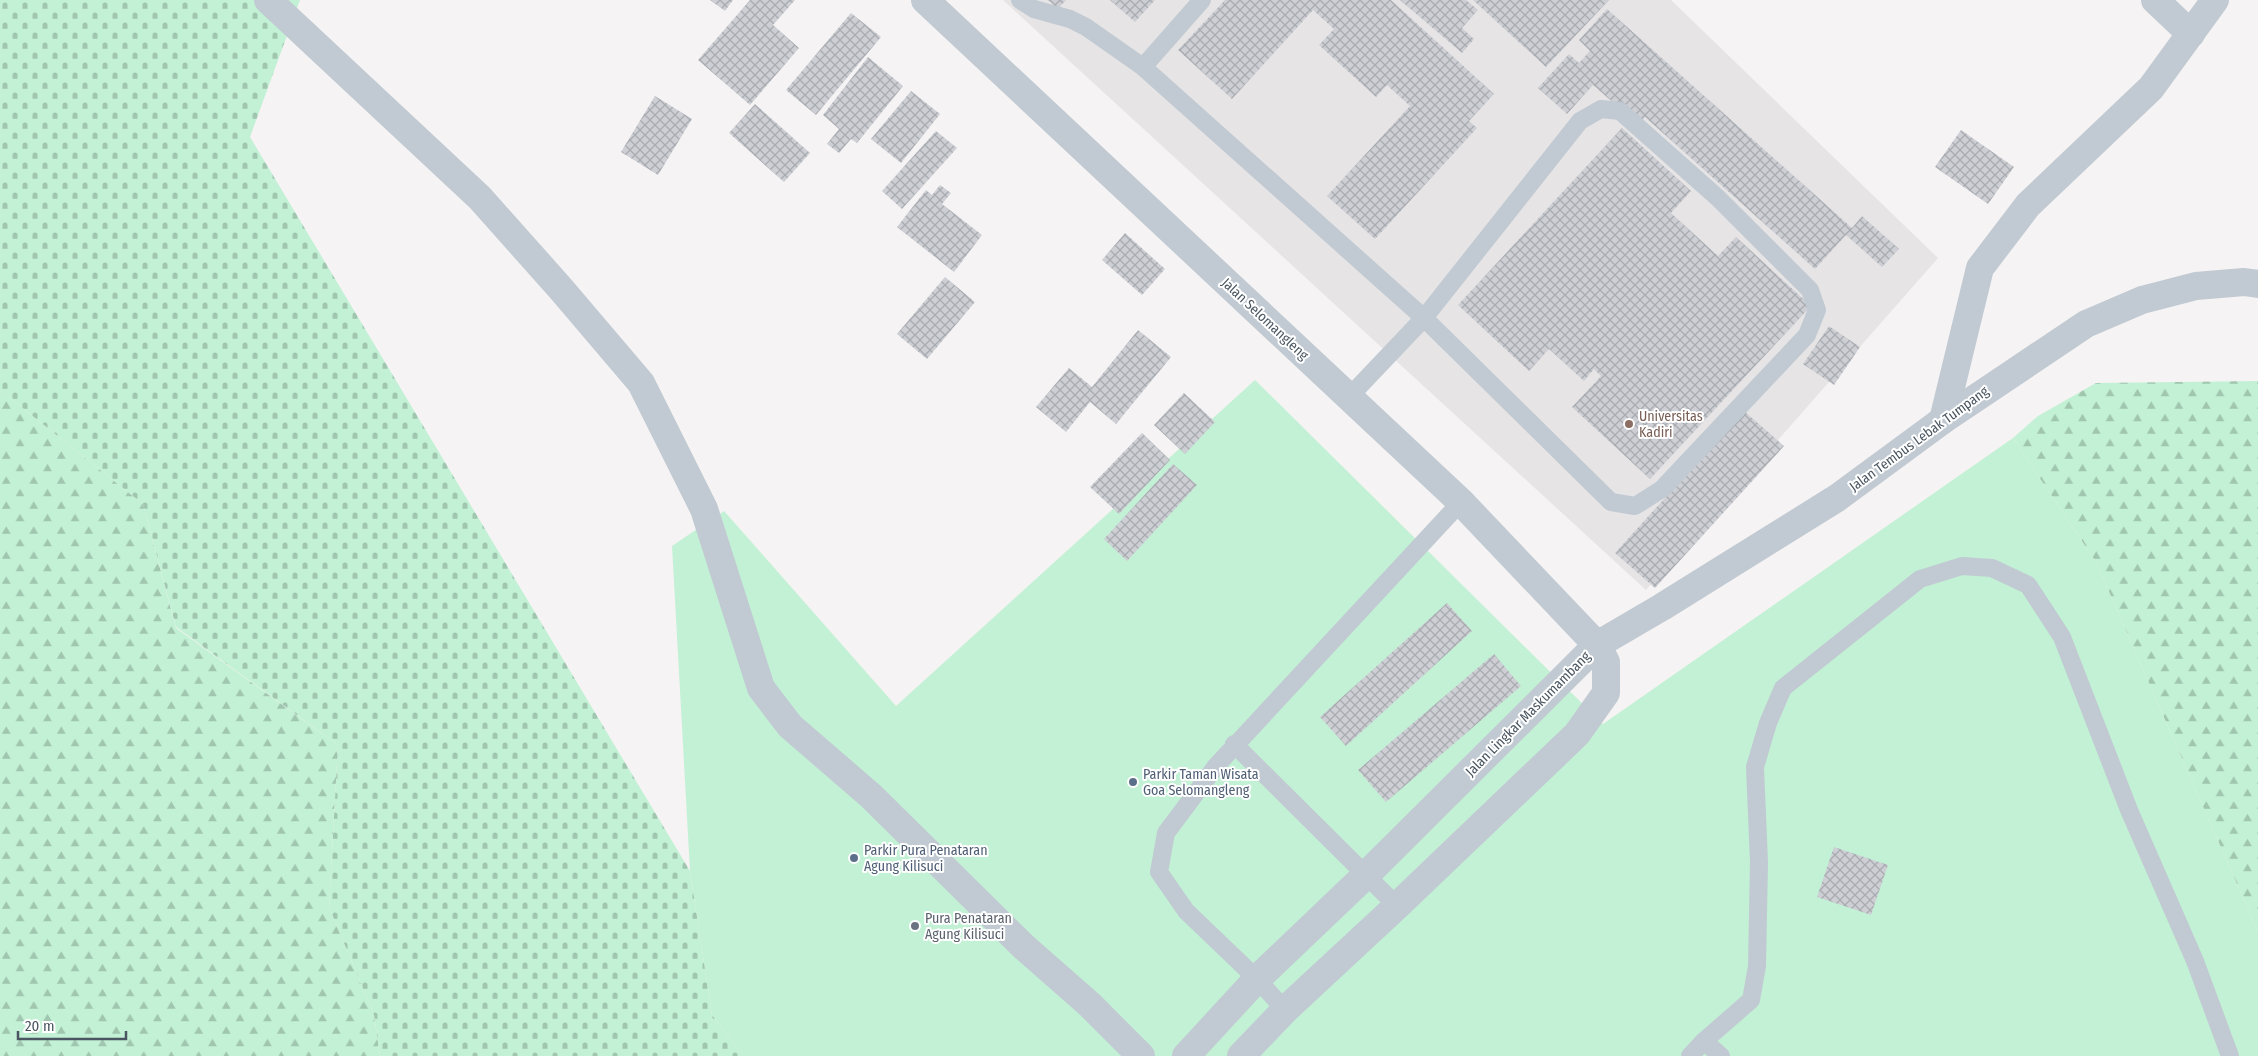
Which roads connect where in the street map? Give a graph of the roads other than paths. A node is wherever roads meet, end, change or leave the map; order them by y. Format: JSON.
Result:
{"nodes":[{"id":1,"x":268,"y":0,"type":"edge"},
{"id":2,"x":925,"y":0,"type":"edge"},
{"id":3,"x":1020,"y":0,"type":"edge"},
{"id":4,"x":1202,"y":0,"type":"edge"},
{"id":5,"x":2155,"y":0,"type":"edge"},
{"id":6,"x":2215,"y":0,"type":"edge"},
{"id":7,"x":2191,"y":34,"type":"junction"},
{"id":8,"x":1143,"y":67,"type":"junction"},
{"id":9,"x":2258,"y":284,"type":"edge"},
{"id":10,"x":1424,"y":318,"type":"junction"},
{"id":11,"x":1349,"y":397,"type":"junction"},
{"id":12,"x":1943,"y":420,"type":"junction"},
{"id":13,"x":1461,"y":502,"type":"junction"},
{"id":14,"x":1597,"y":645,"type":"junction"},
{"id":15,"x":1234,"y":744,"type":"junction"},
{"id":16,"x":1366,"y":874,"type":"junction"},
{"id":17,"x":1397,"y":906,"type":"junction"},
{"id":18,"x":1257,"y":979,"type":"junction"},
{"id":19,"x":1285,"y":1010,"type":"junction"},
{"id":20,"x":1704,"y":1040,"type":"junction"},
{"id":21,"x":1141,"y":1056,"type":"edge"},
{"id":22,"x":1186,"y":1056,"type":"edge"},
{"id":23,"x":1241,"y":1056,"type":"edge"},
{"id":24,"x":1690,"y":1056,"type":"edge"},
{"id":25,"x":1721,"y":1056,"type":"edge"},
{"id":26,"x":2230,"y":1056,"type":"edge"}],
"edges":[{"from":1,"to":21,"type":"street"},
{"from":2,"to":11,"type":"street","name":"Jalan Selomangleng"},
{"from":3,"to":8,"type":"lane"},
{"from":4,"to":8,"type":"lane"},
{"from":5,"to":7,"type":"street"},
{"from":6,"to":7,"type":"street"},
{"from":7,"to":12,"type":"street"},
{"from":8,"to":10,"type":"lane"},
{"from":9,"to":12,"type":"street","name":"Jalan Tembus Lebak Tumpang"},
{"from":10,"to":10,"type":"lane"},
{"from":10,"to":11,"type":"lane"},
{"from":11,"to":13,"type":"street","name":"Jalan Selomangleng"},
{"from":12,"to":14,"type":"street","name":"Jalan Tembus Lebak Tumpang"},
{"from":13,"to":14,"type":"street","name":"Jalan Selomangleng"},
{"from":13,"to":15,"type":"lane"},
{"from":14,"to":16,"type":"street","name":"Jalan Lingkar Maskumambang"},
{"from":14,"to":17,"type":"street","name":"Jalan Lingkar Maskumambang"},
{"from":15,"to":16,"type":"lane"},
{"from":15,"to":18,"type":"lane"},
{"from":16,"to":17,"type":"lane"},
{"from":16,"to":18,"type":"street","name":"Jalan Lingkar Maskumambang"},
{"from":17,"to":19,"type":"street","name":"Jalan Lingkar Maskumambang"},
{"from":18,"to":19,"type":"lane"},
{"from":18,"to":22,"type":"street","name":"Jalan Lingkar Maskumambang"},
{"from":19,"to":23,"type":"street","name":"Jalan Lingkar Maskumambang"},
{"from":20,"to":24,"type":"lane"},
{"from":20,"to":25,"type":"lane"},
{"from":20,"to":26,"type":"lane"}]}
